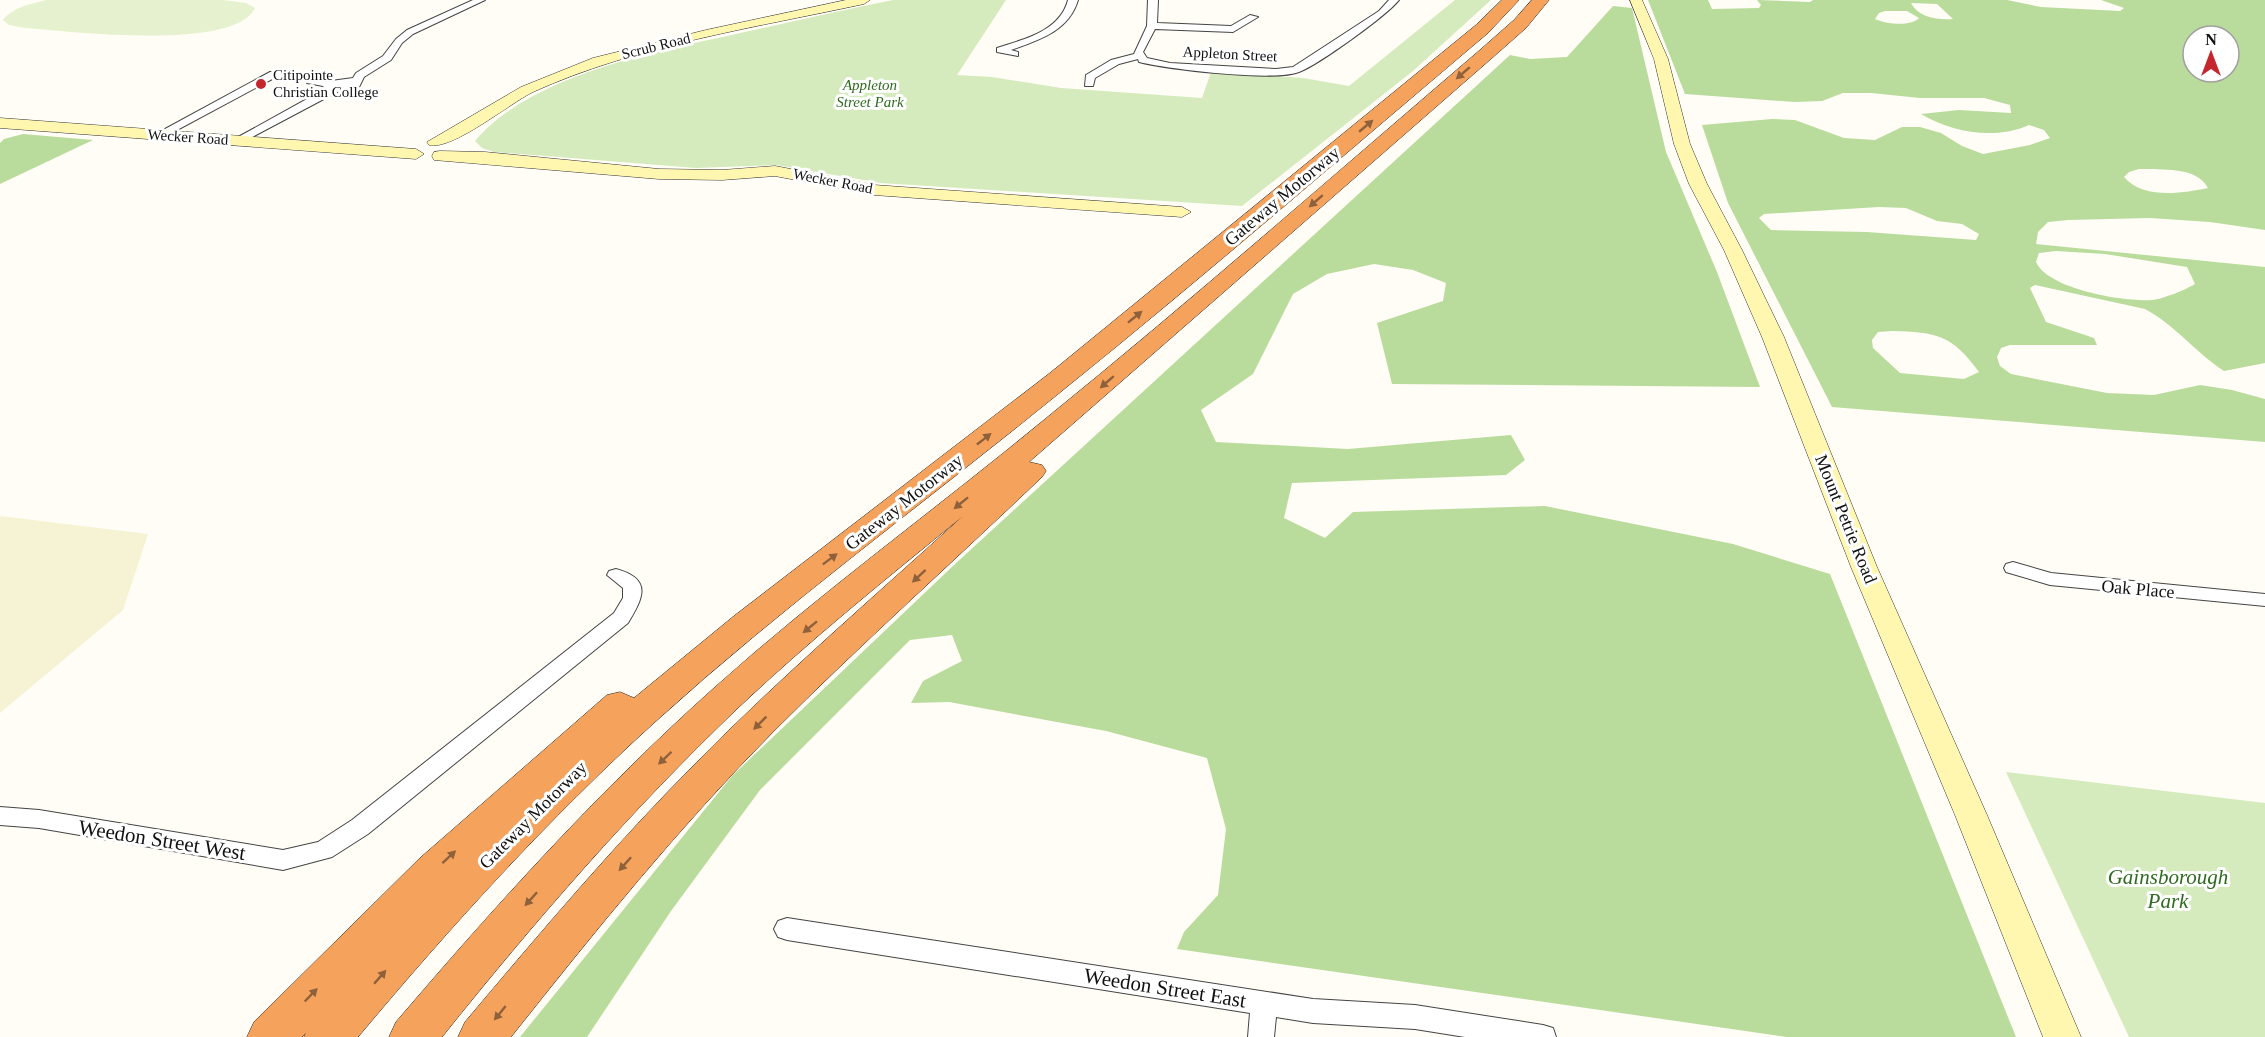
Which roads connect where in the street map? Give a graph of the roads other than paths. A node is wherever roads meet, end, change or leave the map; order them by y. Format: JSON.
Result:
{"nodes":[{"id":1,"x":480,"y":0,"type":"edge"},
{"id":2,"x":864,"y":0,"type":"edge"},
{"id":3,"x":1073,"y":0,"type":"edge"},
{"id":4,"x":1153,"y":0,"type":"edge"},
{"id":5,"x":1394,"y":0,"type":"edge"},
{"id":6,"x":1511,"y":0,"type":"edge"},
{"id":7,"x":1541,"y":0,"type":"edge"},
{"id":8,"x":1636,"y":0,"type":"edge"},
{"id":9,"x":1253,"y":17,"type":"dead end"},
{"id":10,"x":1152,"y":26,"type":"junction"},
{"id":11,"x":1014,"y":54,"type":"dead end"},
{"id":12,"x":1139,"y":56,"type":"junction"},
{"id":13,"x":1089,"y":84,"type":"dead end"},
{"id":14,"x":332,"y":87,"type":"junction"},
{"id":15,"x":0,"y":123,"type":"edge"},
{"id":16,"x":159,"y":135,"type":"junction"},
{"id":17,"x":459,"y":140,"type":"junction"},
{"id":18,"x":237,"y":141,"type":"junction"},
{"id":19,"x":429,"y":149,"type":"junction"},
{"id":20,"x":485,"y":157,"type":"junction"},
{"id":21,"x":1182,"y":212,"type":"dead end"},
{"id":22,"x":1055,"y":426,"type":"junction"},
{"id":23,"x":2013,"y":568,"type":"dead end"},
{"id":24,"x":616,"y":575,"type":"dead end"},
{"id":25,"x":2265,"y":600,"type":"edge"},
{"id":26,"x":767,"y":607,"type":"junction"},
{"id":27,"x":0,"y":816,"type":"edge"},
{"id":28,"x":787,"y":929,"type":"dead end"},
{"id":29,"x":1264,"y":1003,"type":"junction"},
{"id":30,"x":271,"y":1037,"type":"edge"},
{"id":31,"x":328,"y":1037,"type":"edge"},
{"id":32,"x":413,"y":1037,"type":"edge"},
{"id":33,"x":482,"y":1037,"type":"edge"},
{"id":34,"x":1261,"y":1037,"type":"edge"},
{"id":35,"x":1543,"y":1037,"type":"edge"},
{"id":36,"x":2062,"y":1037,"type":"edge"}],
"edges":[{"from":1,"to":14,"type":"street"},
{"from":2,"to":17,"type":"street","name":"Scrub Road"},
{"from":3,"to":11,"type":"street"},
{"from":4,"to":10,"type":"street"},
{"from":5,"to":12,"type":"street","name":"Appleton Street"},
{"from":26,"to":6,"type":"highway","name":"Gateway Motorway","one_way":true},
{"from":7,"to":22,"type":"highway","name":"Gateway Motorway","one_way":true},
{"from":8,"to":36,"type":"street","name":"Mount Petrie Road"},
{"from":9,"to":10,"type":"street"},
{"from":10,"to":12,"type":"street"},
{"from":12,"to":13,"type":"street"},
{"from":14,"to":16,"type":"street"},
{"from":14,"to":18,"type":"street"},
{"from":15,"to":16,"type":"street","name":"Wecker Road"},
{"from":16,"to":18,"type":"street","name":"Wecker Road"},
{"from":17,"to":19,"type":"street","name":"Wecker Road"},
{"from":17,"to":20,"type":"street","name":"Wecker Road"},
{"from":18,"to":19,"type":"street","name":"Wecker Road"},
{"from":19,"to":20,"type":"street","name":"Wecker Road"},
{"from":20,"to":21,"type":"street","name":"Wecker Road"},
{"from":22,"to":32,"type":"highway","name":"Gateway Motorway","one_way":true},
{"from":22,"to":33,"type":"highway","one_way":true},
{"from":23,"to":25,"type":"street","name":"Oak Place"},
{"from":24,"to":27,"type":"street","name":"Weedon Street West"},
{"from":30,"to":26,"type":"highway","one_way":true},
{"from":31,"to":26,"type":"highway","name":"Gateway Motorway","one_way":true},
{"from":28,"to":29,"type":"street","name":"Weedon Street East"},
{"from":29,"to":34,"type":"street"},
{"from":29,"to":35,"type":"street","name":"Weedon Street East"}]}
